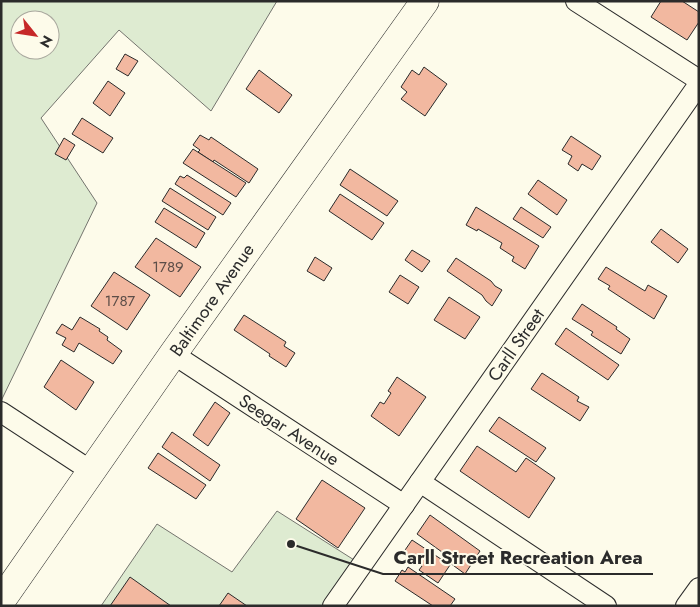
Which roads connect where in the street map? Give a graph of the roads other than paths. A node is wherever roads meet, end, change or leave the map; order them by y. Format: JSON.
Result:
{"nodes":[{"id":1,"x":425,"y":1,"type":"edge"},
{"id":2,"x":576,"y":1,"type":"edge"},
{"id":3,"x":699,"y":80,"type":"edge"},
{"id":4,"x":699,"y":84,"type":"edge"},
{"id":5,"x":174,"y":354,"type":"junction"},
{"id":6,"x":1,"y":412,"type":"edge"},
{"id":7,"x":92,"y":471,"type":"junction"},
{"id":8,"x":420,"y":482,"type":"junction"},
{"id":9,"x":404,"y":505,"type":"junction"},
{"id":10,"x":699,"y":588,"type":"edge"},
{"id":11,"x":1,"y":601,"type":"edge"},
{"id":12,"x":334,"y":606,"type":"edge"},
{"id":13,"x":606,"y":606,"type":"edge"},
{"id":14,"x":686,"y":606,"type":"edge"}],
"edges":[{"from":1,"to":5,"type":"street","name":"Baltimore Avenue"},
{"from":2,"to":3,"type":"street"},
{"from":4,"to":8,"type":"street","name":"Carll Street"},
{"from":5,"to":7,"type":"street","name":"Baltimore Avenue"},
{"from":5,"to":9,"type":"street","name":"Seegar Avenue"},
{"from":6,"to":7,"type":"street"},
{"from":7,"to":11,"type":"street","name":"Baltimore Avenue"},
{"from":8,"to":9,"type":"street","name":"Carll Street"},
{"from":8,"to":13,"type":"street"},
{"from":9,"to":12,"type":"street","name":"Carll Street"},
{"from":10,"to":14,"type":"street"}]}
